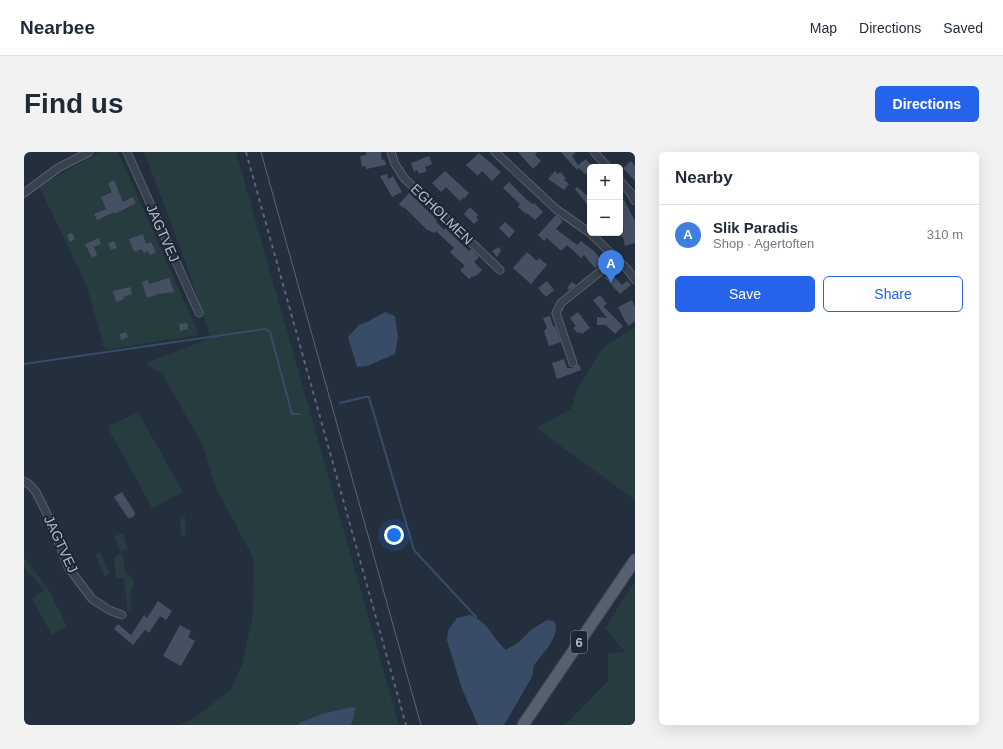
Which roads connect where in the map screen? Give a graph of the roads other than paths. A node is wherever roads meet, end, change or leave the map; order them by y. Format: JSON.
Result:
{"nodes":[{"id":1,"x":89,"y":152,"type":"edge"},
{"id":2,"x":127,"y":152,"type":"edge"},
{"id":3,"x":392,"y":152,"type":"edge"},
{"id":4,"x":495,"y":152,"type":"edge"},
{"id":5,"x":594,"y":152,"type":"edge"},
{"id":6,"x":605,"y":164,"type":"edge"},
{"id":7,"x":623,"y":184,"type":"edge"},
{"id":8,"x":24,"y":193,"type":"edge"},
{"id":9,"x":635,"y":201,"type":"edge"},
{"id":10,"x":587,"y":231,"type":"edge"},
{"id":11,"x":593,"y":236,"type":"edge"},
{"id":12,"x":616,"y":259,"type":"junction"},
{"id":13,"x":500,"y":270,"type":"dead end"},
{"id":14,"x":631,"y":270,"type":"edge"},
{"id":15,"x":635,"y":280,"type":"edge"},
{"id":16,"x":199,"y":313,"type":"dead end"},
{"id":17,"x":573,"y":362,"type":"dead end"},
{"id":18,"x":24,"y":481,"type":"edge"},
{"id":19,"x":635,"y":560,"type":"edge"},
{"id":20,"x":122,"y":615,"type":"dead end"},
{"id":21,"x":523,"y":725,"type":"edge"}],
"edges":[{"from":1,"to":8,"type":"street"},
{"from":2,"to":16,"type":"street","name":"JAGTVEJ"},
{"from":3,"to":13,"type":"street","name":"EGHOLMEN"},
{"from":4,"to":10,"type":"street"},
{"from":5,"to":6,"type":"street"},
{"from":7,"to":9,"type":"street"},
{"from":11,"to":12,"type":"street"},
{"from":12,"to":14,"type":"street"},
{"from":12,"to":17,"type":"street"},
{"from":14,"to":15,"type":"street"},
{"from":18,"to":20,"type":"street","name":"JAGTVEJ"},
{"from":19,"to":21,"type":"main road","number":"6"}]}
